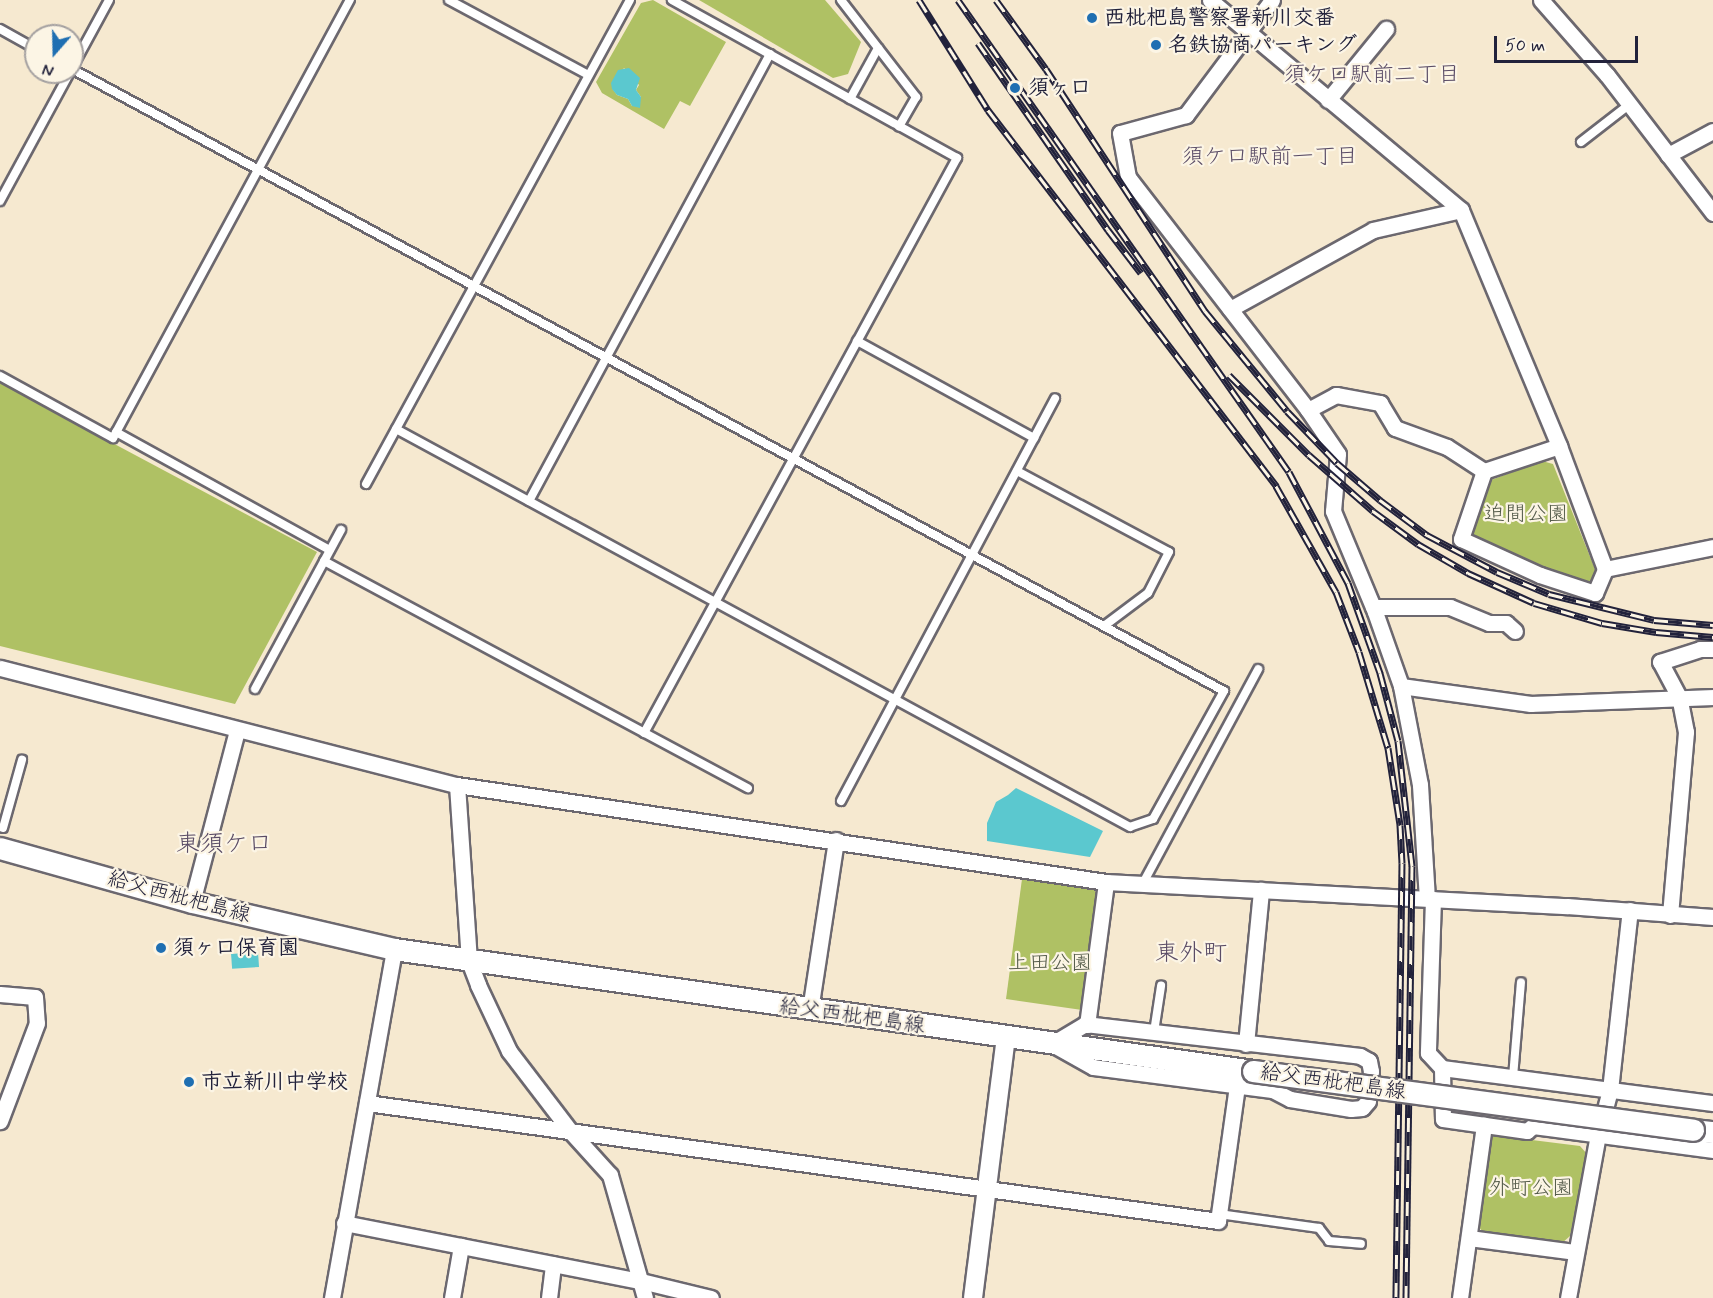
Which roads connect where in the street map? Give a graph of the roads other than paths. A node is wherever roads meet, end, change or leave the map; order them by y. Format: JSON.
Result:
{"nodes":[{"id":1,"x":109,"y":0,"type":"edge"},
{"id":2,"x":350,"y":0,"type":"edge"},
{"id":3,"x":449,"y":0,"type":"edge"},
{"id":4,"x":630,"y":0,"type":"edge"},
{"id":5,"x":672,"y":0,"type":"edge"},
{"id":6,"x":841,"y":0,"type":"edge"},
{"id":7,"x":1210,"y":0,"type":"edge"},
{"id":8,"x":1272,"y":0,"type":"edge"},
{"id":9,"x":1542,"y":0,"type":"edge"},
{"id":10,"x":0,"y":29,"type":"edge"},
{"id":11,"x":1386,"y":29,"type":"dead end"},
{"id":12,"x":1246,"y":32,"type":"junction"},
{"id":13,"x":24,"y":42,"type":"edge"},
{"id":14,"x":84,"y":46,"type":"edge"},
{"id":15,"x":878,"y":48,"type":"junction"},
{"id":16,"x":770,"y":54,"type":"junction"},
{"id":17,"x":588,"y":75,"type":"junction"},
{"id":18,"x":84,"y":77,"type":"edge"},
{"id":19,"x":63,"y":84,"type":"edge"},
{"id":20,"x":850,"y":99,"type":"junction"},
{"id":21,"x":1329,"y":100,"type":"junction"},
{"id":22,"x":1630,"y":105,"type":"junction"},
{"id":23,"x":899,"y":126,"type":"junction"},
{"id":24,"x":1713,"y":131,"type":"edge"},
{"id":25,"x":1581,"y":142,"type":"dead end"},
{"id":26,"x":1668,"y":155,"type":"junction"},
{"id":27,"x":258,"y":170,"type":"junction"},
{"id":28,"x":0,"y":201,"type":"edge"},
{"id":29,"x":1461,"y":210,"type":"junction"},
{"id":30,"x":1713,"y":213,"type":"edge"},
{"id":31,"x":473,"y":287,"type":"junction"},
{"id":32,"x":1230,"y":309,"type":"junction"},
{"id":33,"x":857,"y":341,"type":"junction"},
{"id":34,"x":606,"y":359,"type":"junction"},
{"id":35,"x":0,"y":376,"type":"edge"},
{"id":36,"x":1055,"y":398,"type":"dead end"},
{"id":37,"x":1308,"y":410,"type":"junction"},
{"id":38,"x":396,"y":429,"type":"junction"},
{"id":39,"x":116,"y":432,"type":"junction"},
{"id":40,"x":1034,"y":438,"type":"junction"},
{"id":41,"x":1559,"y":446,"type":"junction"},
{"id":42,"x":793,"y":459,"type":"junction"},
{"id":43,"x":1017,"y":471,"type":"junction"},
{"id":44,"x":1484,"y":471,"type":"junction"},
{"id":45,"x":366,"y":484,"type":"dead end"},
{"id":46,"x":529,"y":501,"type":"junction"},
{"id":47,"x":341,"y":530,"type":"dead end"},
{"id":48,"x":1713,"y":547,"type":"edge"},
{"id":49,"x":330,"y":550,"type":"junction"},
{"id":50,"x":972,"y":555,"type":"junction"},
{"id":51,"x":324,"y":561,"type":"junction"},
{"id":52,"x":1605,"y":569,"type":"junction"},
{"id":53,"x":715,"y":602,"type":"junction"},
{"id":54,"x":1373,"y":607,"type":"junction"},
{"id":55,"x":1104,"y":626,"type":"junction"},
{"id":56,"x":1515,"y":630,"type":"dead end"},
{"id":57,"x":1713,"y":649,"type":"edge"},
{"id":58,"x":0,"y":668,"type":"edge"},
{"id":59,"x":1258,"y":669,"type":"dead end"},
{"id":60,"x":1401,"y":686,"type":"junction"},
{"id":61,"x":255,"y":688,"type":"dead end"},
{"id":62,"x":1679,"y":697,"type":"junction"},
{"id":63,"x":1713,"y":697,"type":"edge"},
{"id":64,"x":895,"y":700,"type":"junction"},
{"id":65,"x":237,"y":730,"type":"junction"},
{"id":66,"x":644,"y":733,"type":"junction"},
{"id":67,"x":22,"y":760,"type":"dead end"},
{"id":68,"x":456,"y":785,"type":"junction"},
{"id":69,"x":748,"y":788,"type":"dead end"},
{"id":70,"x":841,"y":801,"type":"dead end"},
{"id":71,"x":2,"y":838,"type":"edge"},
{"id":72,"x":836,"y":840,"type":"junction"},
{"id":73,"x":1106,"y":882,"type":"junction"},
{"id":74,"x":1143,"y":884,"type":"junction"},
{"id":75,"x":1261,"y":890,"type":"junction"},
{"id":76,"x":1430,"y":898,"type":"junction"},
{"id":77,"x":192,"y":902,"type":"junction"},
{"id":78,"x":1630,"y":910,"type":"junction"},
{"id":79,"x":1670,"y":915,"type":"junction"},
{"id":80,"x":1713,"y":917,"type":"edge"},
{"id":81,"x":394,"y":948,"type":"junction"},
{"id":82,"x":469,"y":960,"type":"junction"},
{"id":83,"x":1521,"y":982,"type":"dead end"},
{"id":84,"x":1161,"y":986,"type":"dead end"},
{"id":85,"x":0,"y":994,"type":"edge"},
{"id":86,"x":810,"y":1010,"type":"junction"},
{"id":87,"x":1087,"y":1025,"type":"junction"},
{"id":88,"x":1154,"y":1034,"type":"junction"},
{"id":89,"x":1006,"y":1038,"type":"junction"},
{"id":90,"x":1052,"y":1044,"type":"junction"},
{"id":91,"x":1246,"y":1044,"type":"junction"},
{"id":92,"x":1442,"y":1068,"type":"junction"},
{"id":93,"x":1513,"y":1077,"type":"junction"},
{"id":94,"x":1237,"y":1086,"type":"junction"},
{"id":95,"x":1610,"y":1090,"type":"junction"},
{"id":96,"x":367,"y":1102,"type":"junction"},
{"id":97,"x":1713,"y":1103,"type":"edge"},
{"id":98,"x":0,"y":1121,"type":"edge"},
{"id":99,"x":1484,"y":1125,"type":"junction"},
{"id":100,"x":1703,"y":1131,"type":"edge"},
{"id":101,"x":571,"y":1132,"type":"junction"},
{"id":102,"x":1598,"y":1135,"type":"junction"},
{"id":103,"x":1713,"y":1150,"type":"edge"},
{"id":104,"x":986,"y":1188,"type":"junction"},
{"id":105,"x":1219,"y":1214,"type":"junction"},
{"id":106,"x":344,"y":1223,"type":"junction"},
{"id":107,"x":1468,"y":1238,"type":"junction"},
{"id":108,"x":1361,"y":1244,"type":"dead end"},
{"id":109,"x":461,"y":1246,"type":"junction"},
{"id":110,"x":1576,"y":1252,"type":"junction"},
{"id":111,"x":553,"y":1264,"type":"junction"},
{"id":112,"x":641,"y":1281,"type":"junction"},
{"id":113,"x":332,"y":1298,"type":"edge"},
{"id":114,"x":452,"y":1298,"type":"edge"},
{"id":115,"x":549,"y":1298,"type":"edge"},
{"id":116,"x":645,"y":1298,"type":"edge"},
{"id":117,"x":711,"y":1298,"type":"edge"},
{"id":118,"x":972,"y":1298,"type":"edge"},
{"id":119,"x":1460,"y":1298,"type":"edge"},
{"id":120,"x":1568,"y":1298,"type":"edge"}],
"edges":[{"from":1,"to":14,"type":"lane"},
{"from":2,"to":27,"type":"lane"},
{"from":3,"to":17,"type":"lane"},
{"from":4,"to":17,"type":"lane"},
{"from":5,"to":16,"type":"lane"},
{"from":6,"to":15,"type":"lane"},
{"from":7,"to":12,"type":"street"},
{"from":8,"to":12,"type":"street"},
{"from":9,"to":22,"type":"street"},
{"from":10,"to":13,"type":"lane"},
{"from":11,"to":21,"type":"street"},
{"from":12,"to":21,"type":"street"},
{"from":12,"to":32,"type":"street"},
{"from":15,"to":20,"type":"lane"},
{"from":15,"to":23,"type":"lane"},
{"from":16,"to":20,"type":"lane"},
{"from":16,"to":34,"type":"lane"},
{"from":17,"to":31,"type":"lane"},
{"from":18,"to":27,"type":"lane"},
{"from":19,"to":28,"type":"lane"},
{"from":20,"to":23,"type":"lane"},
{"from":21,"to":29,"type":"street"},
{"from":22,"to":25,"type":"lane"},
{"from":22,"to":26,"type":"street"},
{"from":23,"to":33,"type":"lane"},
{"from":24,"to":26,"type":"street"},
{"from":26,"to":30,"type":"street"},
{"from":27,"to":31,"type":"lane"},
{"from":27,"to":39,"type":"lane"},
{"from":29,"to":32,"type":"street"},
{"from":29,"to":41,"type":"street"},
{"from":31,"to":34,"type":"lane"},
{"from":31,"to":38,"type":"lane"},
{"from":32,"to":37,"type":"street"},
{"from":33,"to":40,"type":"lane"},
{"from":33,"to":42,"type":"lane"},
{"from":34,"to":42,"type":"lane"},
{"from":34,"to":46,"type":"lane"},
{"from":35,"to":39,"type":"lane"},
{"from":36,"to":40,"type":"lane"},
{"from":37,"to":44,"type":"street"},
{"from":37,"to":54,"type":"street"},
{"from":38,"to":45,"type":"lane"},
{"from":38,"to":46,"type":"lane"},
{"from":39,"to":49,"type":"lane"},
{"from":40,"to":43,"type":"lane"},
{"from":41,"to":44,"type":"street"},
{"from":41,"to":52,"type":"street"},
{"from":42,"to":50,"type":"lane"},
{"from":42,"to":53,"type":"lane"},
{"from":43,"to":50,"type":"lane"},
{"from":43,"to":55,"type":"lane"},
{"from":44,"to":52,"type":"street"},
{"from":46,"to":53,"type":"lane"},
{"from":47,"to":49,"type":"lane"},
{"from":48,"to":52,"type":"street"},
{"from":49,"to":51,"type":"lane"},
{"from":50,"to":55,"type":"lane"},
{"from":50,"to":64,"type":"lane"},
{"from":51,"to":61,"type":"lane"},
{"from":51,"to":66,"type":"lane"},
{"from":53,"to":64,"type":"lane"},
{"from":53,"to":66,"type":"lane"},
{"from":54,"to":56,"type":"street"},
{"from":54,"to":60,"type":"street"},
{"from":55,"to":64,"type":"lane"},
{"from":57,"to":62,"type":"street"},
{"from":58,"to":65,"type":"street"},
{"from":59,"to":74,"type":"lane"},
{"from":60,"to":62,"type":"street"},
{"from":60,"to":76,"type":"street"},
{"from":62,"to":63,"type":"street"},
{"from":62,"to":79,"type":"street"},
{"from":64,"to":70,"type":"lane"},
{"from":65,"to":68,"type":"street"},
{"from":65,"to":77,"type":"street"},
{"from":66,"to":69,"type":"lane"},
{"from":67,"to":71,"type":"lane"},
{"from":68,"to":72,"type":"street"},
{"from":68,"to":82,"type":"street"},
{"from":71,"to":77,"type":"main road","name":"給父西枇杷島線"},
{"from":72,"to":73,"type":"street"},
{"from":72,"to":86,"type":"street"},
{"from":73,"to":74,"type":"street"},
{"from":73,"to":87,"type":"street"},
{"from":74,"to":75,"type":"street"},
{"from":75,"to":76,"type":"street"},
{"from":75,"to":91,"type":"street"},
{"from":76,"to":78,"type":"street"},
{"from":76,"to":92,"type":"street"},
{"from":77,"to":81,"type":"main road","name":"給父西枇杷島線"},
{"from":78,"to":79,"type":"street"},
{"from":78,"to":95,"type":"street"},
{"from":79,"to":80,"type":"street"},
{"from":81,"to":82,"type":"main road","name":"給父西枇杷島線"},
{"from":81,"to":96,"type":"street"},
{"from":82,"to":86,"type":"main road","name":"給父西枇杷島線"},
{"from":82,"to":101,"type":"street"},
{"from":83,"to":93,"type":"lane"},
{"from":84,"to":88,"type":"lane"},
{"from":85,"to":98,"type":"street"},
{"from":86,"to":89,"type":"main road","name":"給父西枇杷島線"},
{"from":87,"to":88,"type":"street"},
{"from":87,"to":90,"type":"street"},
{"from":88,"to":91,"type":"street"},
{"from":89,"to":90,"type":"main road","name":"給父西枇杷島線"},
{"from":89,"to":104,"type":"street"},
{"from":90,"to":94,"type":"street"},
{"from":90,"to":100,"type":"main road","name":"給父西枇杷島線","bridge":true},
{"from":91,"to":94,"type":"street"},
{"from":92,"to":93,"type":"street"},
{"from":92,"to":99,"type":"street"},
{"from":93,"to":95,"type":"street"},
{"from":94,"to":105,"type":"street"},
{"from":95,"to":97,"type":"street"},
{"from":95,"to":102,"type":"street"},
{"from":96,"to":101,"type":"street"},
{"from":96,"to":106,"type":"street"},
{"from":99,"to":102,"type":"street"},
{"from":99,"to":107,"type":"street"},
{"from":101,"to":104,"type":"street"},
{"from":101,"to":112,"type":"street"},
{"from":102,"to":103,"type":"street"},
{"from":102,"to":110,"type":"street"},
{"from":104,"to":105,"type":"street"},
{"from":104,"to":118,"type":"street"},
{"from":105,"to":108,"type":"lane"},
{"from":106,"to":109,"type":"street"},
{"from":106,"to":113,"type":"street"},
{"from":107,"to":110,"type":"street"},
{"from":107,"to":119,"type":"street"},
{"from":109,"to":111,"type":"street"},
{"from":109,"to":114,"type":"street"},
{"from":110,"to":120,"type":"street"},
{"from":111,"to":112,"type":"street"},
{"from":111,"to":115,"type":"street"},
{"from":112,"to":116,"type":"street"},
{"from":112,"to":117,"type":"street"}]}
